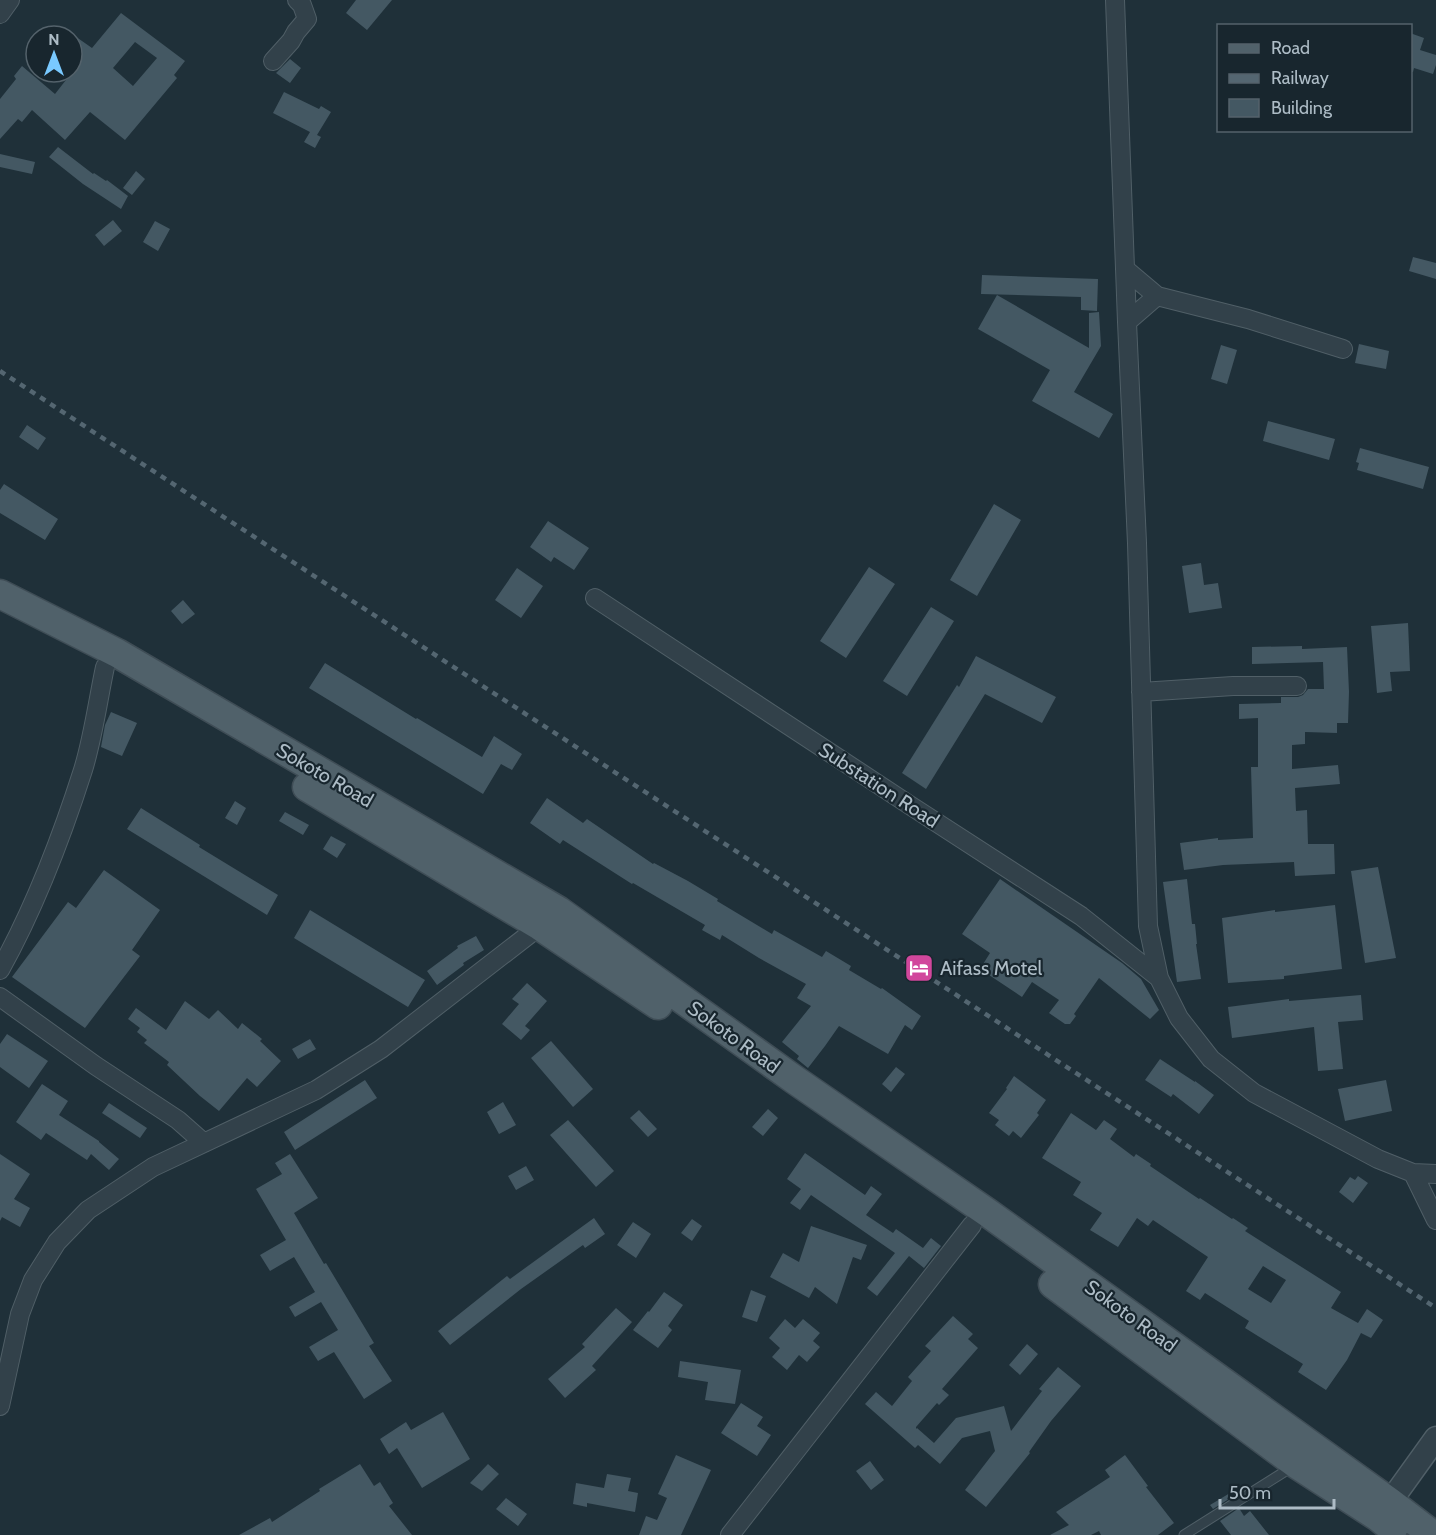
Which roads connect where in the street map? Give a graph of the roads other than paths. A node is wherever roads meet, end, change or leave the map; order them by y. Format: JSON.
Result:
{"nodes":[{"id":1,"x":10,"y":0,"type":"edge"},
{"id":2,"x":297,"y":0,"type":"edge"},
{"id":3,"x":1115,"y":0,"type":"edge"},
{"id":4,"x":0,"y":14,"type":"edge"},
{"id":5,"x":273,"y":61,"type":"dead end"},
{"id":6,"x":1125,"y":269,"type":"junction"},
{"id":7,"x":1157,"y":296,"type":"junction"},
{"id":8,"x":1127,"y":322,"type":"junction"},
{"id":9,"x":1343,"y":349,"type":"dead end"},
{"id":10,"x":0,"y":594,"type":"edge"},
{"id":11,"x":595,"y":598,"type":"dead end"},
{"id":12,"x":0,"y":614,"type":"edge"},
{"id":13,"x":105,"y":667,"type":"junction"},
{"id":14,"x":1297,"y":686,"type":"dead end"},
{"id":15,"x":1141,"y":692,"type":"junction"},
{"id":16,"x":540,"y":926,"type":"junction"},
{"id":17,"x":1,"y":967,"type":"edge"},
{"id":18,"x":1159,"y":978,"type":"junction"},
{"id":19,"x":0,"y":997,"type":"edge"},
{"id":20,"x":204,"y":1143,"type":"junction"},
{"id":21,"x":1413,"y":1173,"type":"junction"},
{"id":22,"x":1436,"y":1174,"type":"edge"},
{"id":23,"x":1436,"y":1221,"type":"edge"},
{"id":24,"x":972,"y":1225,"type":"junction"},
{"id":25,"x":1182,"y":1366,"type":"junction"},
{"id":26,"x":0,"y":1406,"type":"edge"},
{"id":27,"x":1436,"y":1438,"type":"edge"},
{"id":28,"x":1296,"y":1464,"type":"junction"},
{"id":29,"x":1380,"y":1518,"type":"edge"},
{"id":30,"x":730,"y":1535,"type":"edge"},
{"id":31,"x":1184,"y":1535,"type":"edge"},
{"id":32,"x":1402,"y":1535,"type":"edge"},
{"id":33,"x":1433,"y":1535,"type":"edge"}],
"edges":[{"from":1,"to":4,"type":"street"},
{"from":2,"to":5,"type":"street"},
{"from":3,"to":6,"type":"street"},
{"from":6,"to":7,"type":"street"},
{"from":6,"to":8,"type":"street"},
{"from":7,"to":8,"type":"street"},
{"from":7,"to":9,"type":"street"},
{"from":8,"to":15,"type":"street"},
{"from":10,"to":25,"type":"main road","name":"Sokoto Road"},
{"from":11,"to":18,"type":"street","name":"Substation Road"},
{"from":12,"to":13,"type":"main road","name":"Sokoto Road"},
{"from":13,"to":16,"type":"main road","name":"Sokoto Road"},
{"from":13,"to":17,"type":"street"},
{"from":14,"to":15,"type":"street"},
{"from":15,"to":18,"type":"street"},
{"from":16,"to":20,"type":"street"},
{"from":16,"to":24,"type":"main road","name":"Sokoto Road"},
{"from":18,"to":21,"type":"street"},
{"from":19,"to":20,"type":"street"},
{"from":20,"to":26,"type":"street"},
{"from":21,"to":22,"type":"street"},
{"from":21,"to":23,"type":"street"},
{"from":24,"to":25,"type":"main road","name":"Sokoto Road"},
{"from":24,"to":30,"type":"street"},
{"from":25,"to":28,"type":"main road","name":"Sokoto Road"},
{"from":25,"to":29,"type":"main road","name":"Sokoto Road"},
{"from":27,"to":29,"type":"street"},
{"from":28,"to":29,"type":"main road","name":"Sokoto Road"},
{"from":28,"to":31,"type":"lane"},
{"from":29,"to":32,"type":"main road","name":"Sokoto Road"},
{"from":29,"to":33,"type":"main road","name":"Sokoto Road"}]}
